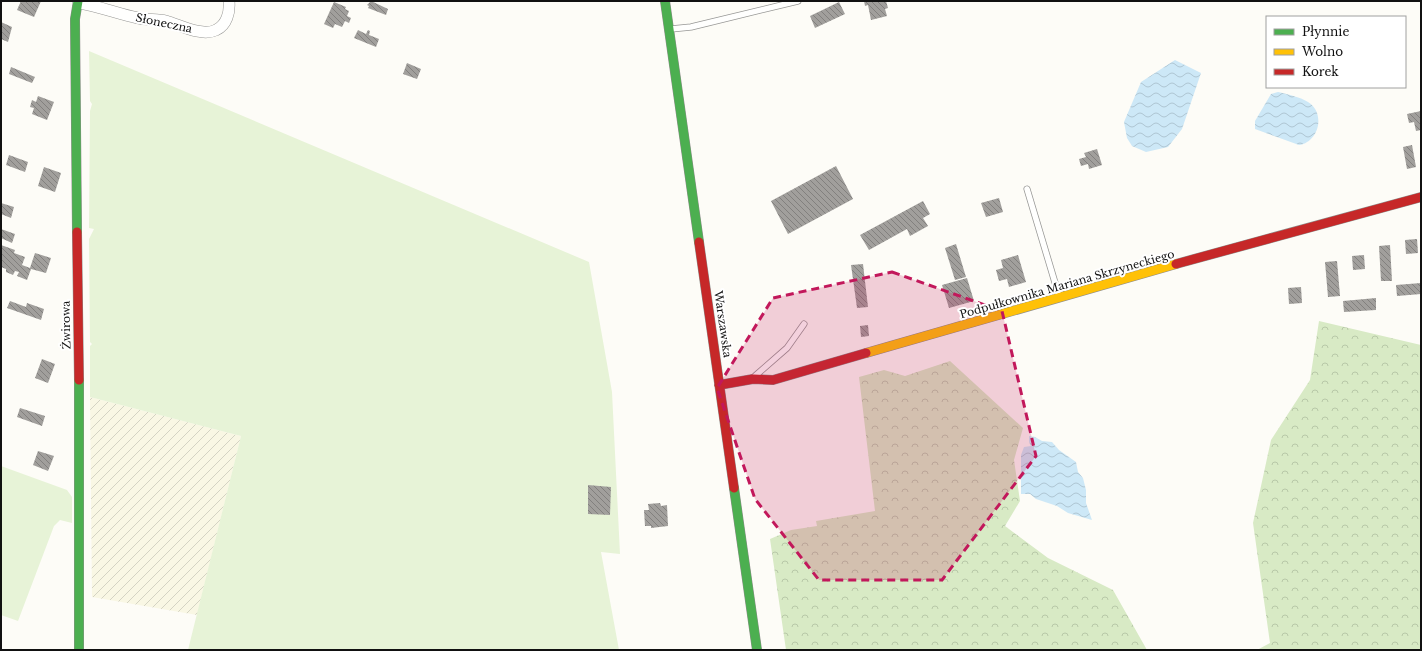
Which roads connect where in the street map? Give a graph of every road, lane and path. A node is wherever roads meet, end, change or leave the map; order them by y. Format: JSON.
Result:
{"nodes":[{"id":1,"x":229,"y":1,"type":"edge"},
{"id":2,"x":665,"y":1,"type":"edge"},
{"id":3,"x":798,"y":1,"type":"edge"},
{"id":4,"x":78,"y":2,"type":"edge"},
{"id":5,"x":668,"y":29,"type":"junction"},
{"id":6,"x":1027,"y":189,"type":"dead end"},
{"id":7,"x":1421,"y":197,"type":"edge"},
{"id":8,"x":1060,"y":298,"type":"junction"},
{"id":9,"x":804,"y":324,"type":"dead end"},
{"id":10,"x":753,"y":379,"type":"junction"},
{"id":11,"x":719,"y":384,"type":"junction"},
{"id":12,"x":79,"y":650,"type":"edge"},
{"id":13,"x":758,"y":650,"type":"edge"}],
"edges":[{"from":1,"to":4,"type":"street","name":"Słoneczna"},
{"from":2,"to":5,"type":"street","name":"Warszawska"},
{"from":3,"to":5,"type":"lane"},
{"from":4,"to":12,"type":"street","name":"Żwirowa"},
{"from":5,"to":11,"type":"street","name":"Warszawska"},
{"from":6,"to":8,"type":"lane"},
{"from":7,"to":8,"type":"street","name":"Podpułkownika Mariana Skrzyneckiego"},
{"from":8,"to":10,"type":"street","name":"Podpułkownika Mariana Skrzyneckiego"},
{"from":9,"to":10,"type":"lane"},
{"from":10,"to":11,"type":"street","name":"Podpułkownika Mariana Skrzyneckiego"},
{"from":11,"to":13,"type":"street","name":"Warszawska"}]}
